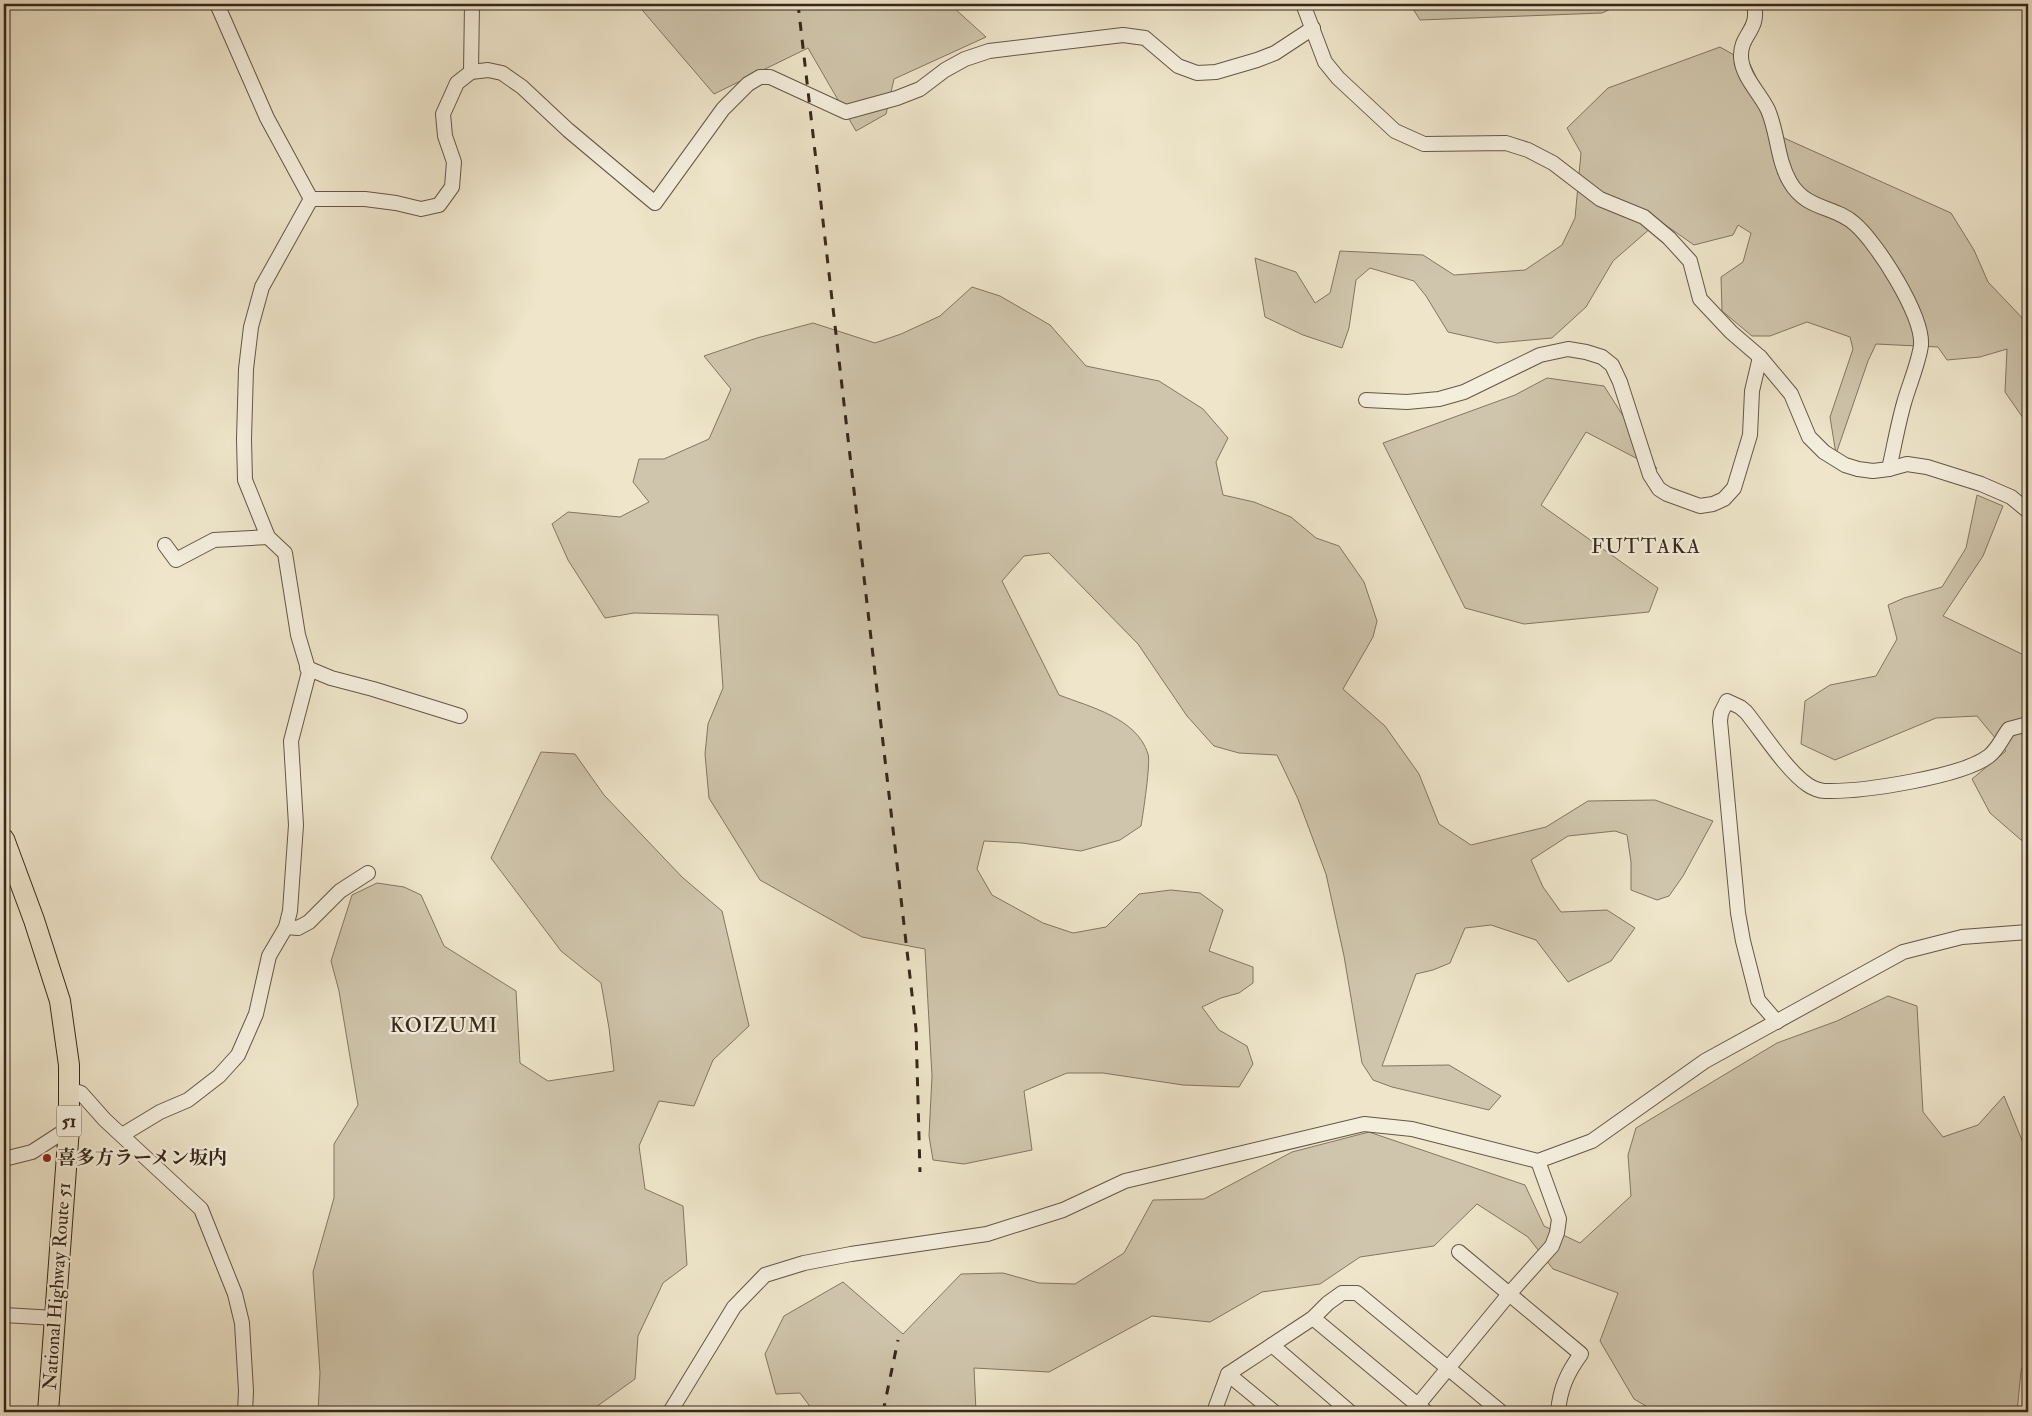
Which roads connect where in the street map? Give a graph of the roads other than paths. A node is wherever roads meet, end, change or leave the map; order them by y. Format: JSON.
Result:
{"nodes":[{"id":1,"x":217,"y":4,"type":"edge"},
{"id":2,"x":472,"y":4,"type":"edge"},
{"id":3,"x":1303,"y":4,"type":"edge"},
{"id":4,"x":1754,"y":4,"type":"edge"},
{"id":5,"x":1313,"y":28,"type":"junction"},
{"id":6,"x":472,"y":72,"type":"junction"},
{"id":7,"x":311,"y":199,"type":"junction"},
{"id":8,"x":1760,"y":357,"type":"junction"},
{"id":9,"x":1366,"y":400,"type":"dead end"},
{"id":10,"x":1889,"y":469,"type":"junction"},
{"id":11,"x":2028,"y":511,"type":"edge"},
{"id":12,"x":268,"y":537,"type":"junction"},
{"id":13,"x":165,"y":545,"type":"dead end"},
{"id":14,"x":307,"y":668,"type":"junction"},
{"id":15,"x":460,"y":716,"type":"dead end"},
{"id":16,"x":2028,"y":724,"type":"edge"},
{"id":17,"x":4,"y":839,"type":"edge"},
{"id":18,"x":368,"y":873,"type":"dead end"},
{"id":19,"x":286,"y":927,"type":"junction"},
{"id":20,"x":2028,"y":932,"type":"edge"},
{"id":21,"x":1777,"y":1022,"type":"junction"},
{"id":22,"x":70,"y":1089,"type":"junction"},
{"id":23,"x":69,"y":1128,"type":"junction"},
{"id":24,"x":122,"y":1135,"type":"junction"},
{"id":25,"x":4,"y":1159,"type":"edge"},
{"id":26,"x":1538,"y":1161,"type":"junction"},
{"id":27,"x":1459,"y":1252,"type":"dead end"},
{"id":28,"x":1510,"y":1292,"type":"junction"},
{"id":29,"x":4,"y":1315,"type":"edge"},
{"id":30,"x":55,"y":1318,"type":"junction"},
{"id":31,"x":1314,"y":1318,"type":"junction"},
{"id":32,"x":1272,"y":1345,"type":"junction"},
{"id":33,"x":1447,"y":1370,"type":"junction"},
{"id":34,"x":1228,"y":1374,"type":"junction"},
{"id":35,"x":1419,"y":1410,"type":"edge"},
{"id":36,"x":48,"y":1412,"type":"edge"},
{"id":37,"x":245,"y":1412,"type":"edge"},
{"id":38,"x":670,"y":1412,"type":"edge"},
{"id":39,"x":1214,"y":1412,"type":"edge"},
{"id":40,"x":1274,"y":1412,"type":"edge"},
{"id":41,"x":1350,"y":1412,"type":"edge"},
{"id":42,"x":1501,"y":1412,"type":"edge"},
{"id":43,"x":1558,"y":1412,"type":"edge"}],
"edges":[{"from":1,"to":7,"type":"street"},
{"from":2,"to":6,"type":"street"},
{"from":3,"to":5,"type":"street"},
{"from":4,"to":10,"type":"street"},
{"from":5,"to":6,"type":"street"},
{"from":5,"to":8,"type":"street"},
{"from":6,"to":7,"type":"street"},
{"from":7,"to":12,"type":"street"},
{"from":8,"to":9,"type":"street"},
{"from":8,"to":10,"type":"street"},
{"from":10,"to":11,"type":"street"},
{"from":12,"to":13,"type":"street"},
{"from":12,"to":14,"type":"street"},
{"from":14,"to":15,"type":"street"},
{"from":14,"to":19,"type":"street"},
{"from":16,"to":21,"type":"street"},
{"from":17,"to":22,"type":"highway","name":"National Highway Route 51","number":"51"},
{"from":18,"to":19,"type":"street"},
{"from":19,"to":24,"type":"street"},
{"from":20,"to":21,"type":"street"},
{"from":21,"to":26,"type":"street"},
{"from":22,"to":23,"type":"highway","name":"National Highway Route 51","number":"51"},
{"from":22,"to":24,"type":"street"},
{"from":23,"to":25,"type":"street"},
{"from":23,"to":30,"type":"highway","name":"National Highway Route 51","number":"51"},
{"from":24,"to":37,"type":"street"},
{"from":26,"to":28,"type":"street"},
{"from":26,"to":38,"type":"street"},
{"from":27,"to":28,"type":"street"},
{"from":28,"to":33,"type":"street"},
{"from":28,"to":43,"type":"street"},
{"from":29,"to":30,"type":"street"},
{"from":30,"to":36,"type":"highway","name":"National Highway Route 51","number":"51"},
{"from":31,"to":32,"type":"street"},
{"from":31,"to":33,"type":"street"},
{"from":31,"to":35,"type":"street"},
{"from":32,"to":34,"type":"street"},
{"from":32,"to":41,"type":"street"},
{"from":33,"to":35,"type":"street"},
{"from":33,"to":42,"type":"street"},
{"from":34,"to":39,"type":"street"},
{"from":34,"to":40,"type":"street"}]}
